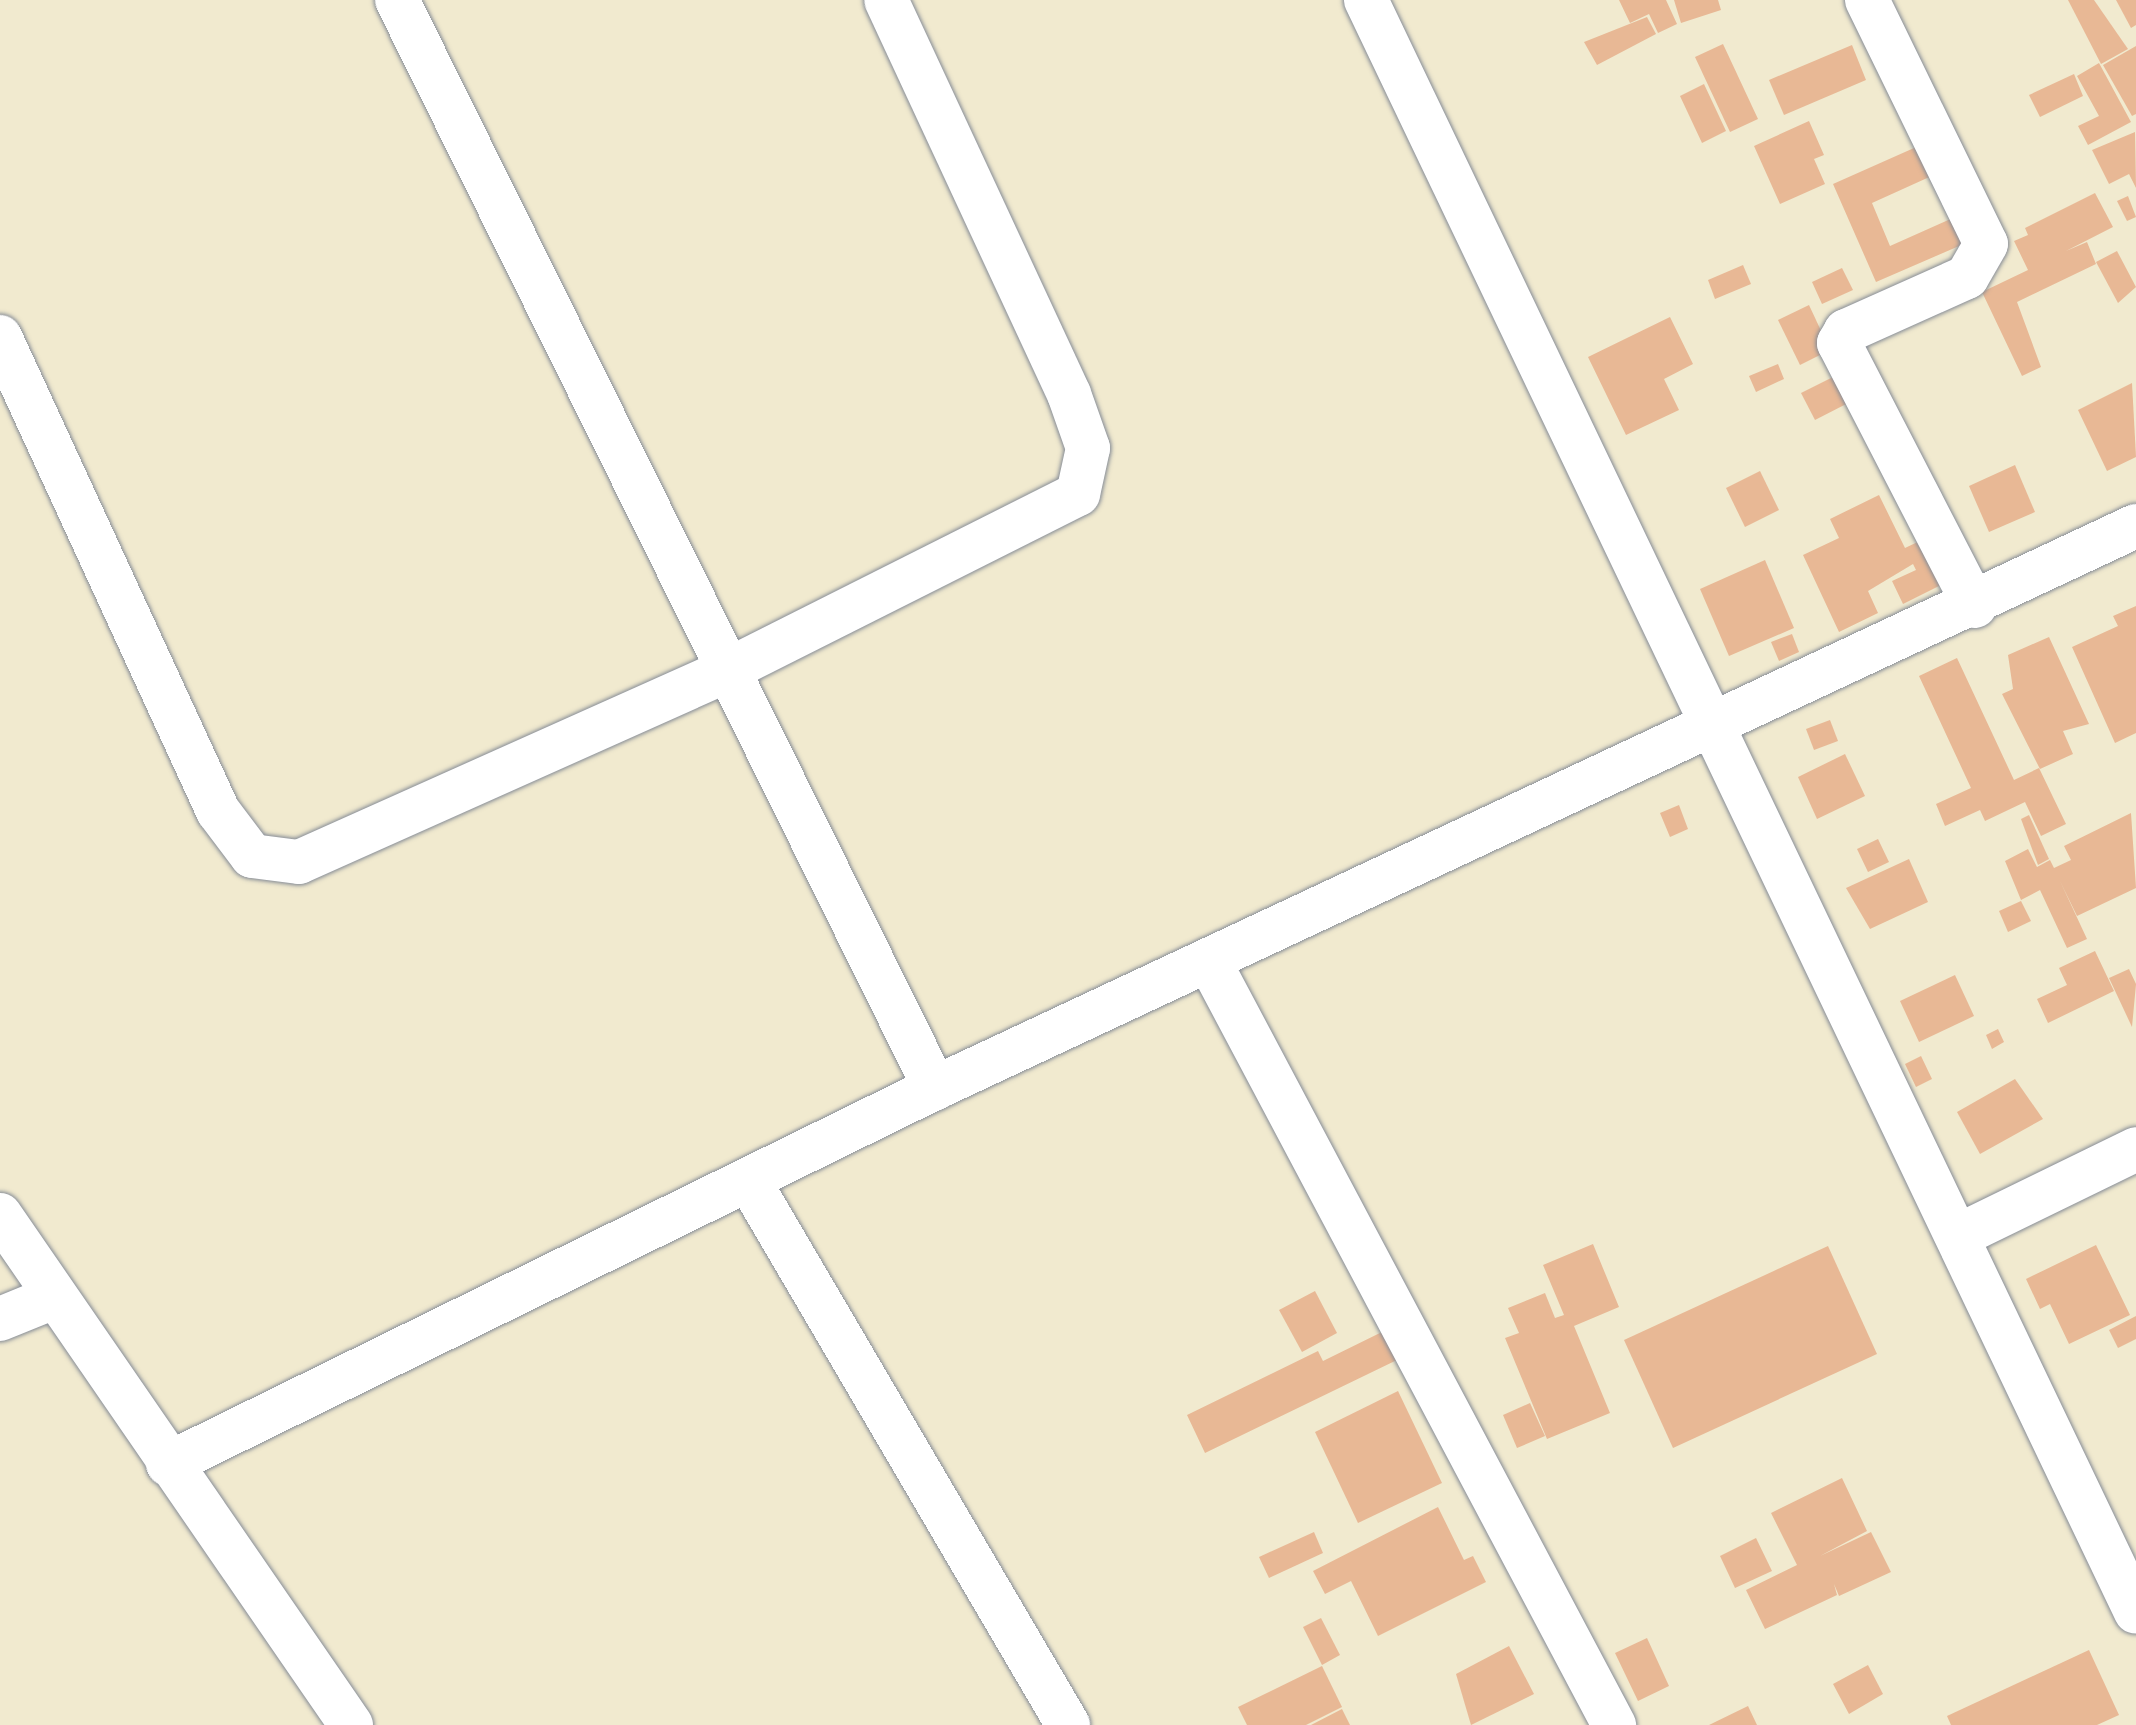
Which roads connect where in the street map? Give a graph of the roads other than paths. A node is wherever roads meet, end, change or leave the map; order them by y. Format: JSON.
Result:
{"nodes":[{"id":1,"x":397,"y":0,"type":"edge"},
{"id":2,"x":886,"y":0,"type":"edge"},
{"id":3,"x":1366,"y":0,"type":"edge"},
{"id":4,"x":1867,"y":0,"type":"edge"},
{"id":5,"x":0,"y":337,"type":"edge"},
{"id":6,"x":2136,"y":526,"type":"edge"},
{"id":7,"x":1975,"y":606,"type":"junction"},
{"id":8,"x":726,"y":671,"type":"junction"},
{"id":9,"x":1712,"y":722,"type":"junction"},
{"id":10,"x":1209,"y":961,"type":"junction"},
{"id":11,"x":935,"y":1088,"type":"junction"},
{"id":12,"x":2136,"y":1149,"type":"edge"},
{"id":13,"x":749,"y":1181,"type":"junction"},
{"id":14,"x":0,"y":1215,"type":"edge"},
{"id":15,"x":1958,"y":1236,"type":"junction"},
{"id":16,"x":54,"y":1297,"type":"junction"},
{"id":17,"x":0,"y":1319,"type":"edge"},
{"id":18,"x":168,"y":1464,"type":"junction"},
{"id":19,"x":2136,"y":1612,"type":"edge"},
{"id":20,"x":351,"y":1725,"type":"edge"},
{"id":21,"x":1068,"y":1725,"type":"edge"},
{"id":22,"x":1614,"y":1725,"type":"edge"}],
"edges":[{"from":1,"to":8,"type":"street"},
{"from":2,"to":8,"type":"street"},
{"from":3,"to":9,"type":"street"},
{"from":4,"to":7,"type":"street"},
{"from":5,"to":8,"type":"street"},
{"from":6,"to":7,"type":"street"},
{"from":7,"to":9,"type":"street"},
{"from":8,"to":11,"type":"street"},
{"from":9,"to":10,"type":"street"},
{"from":9,"to":15,"type":"street"},
{"from":10,"to":11,"type":"street"},
{"from":10,"to":22,"type":"street"},
{"from":11,"to":13,"type":"street"},
{"from":12,"to":15,"type":"street"},
{"from":13,"to":18,"type":"street"},
{"from":13,"to":21,"type":"street"},
{"from":14,"to":16,"type":"street"},
{"from":15,"to":19,"type":"street"},
{"from":16,"to":17,"type":"street"},
{"from":16,"to":18,"type":"street"},
{"from":18,"to":20,"type":"street"}]}
